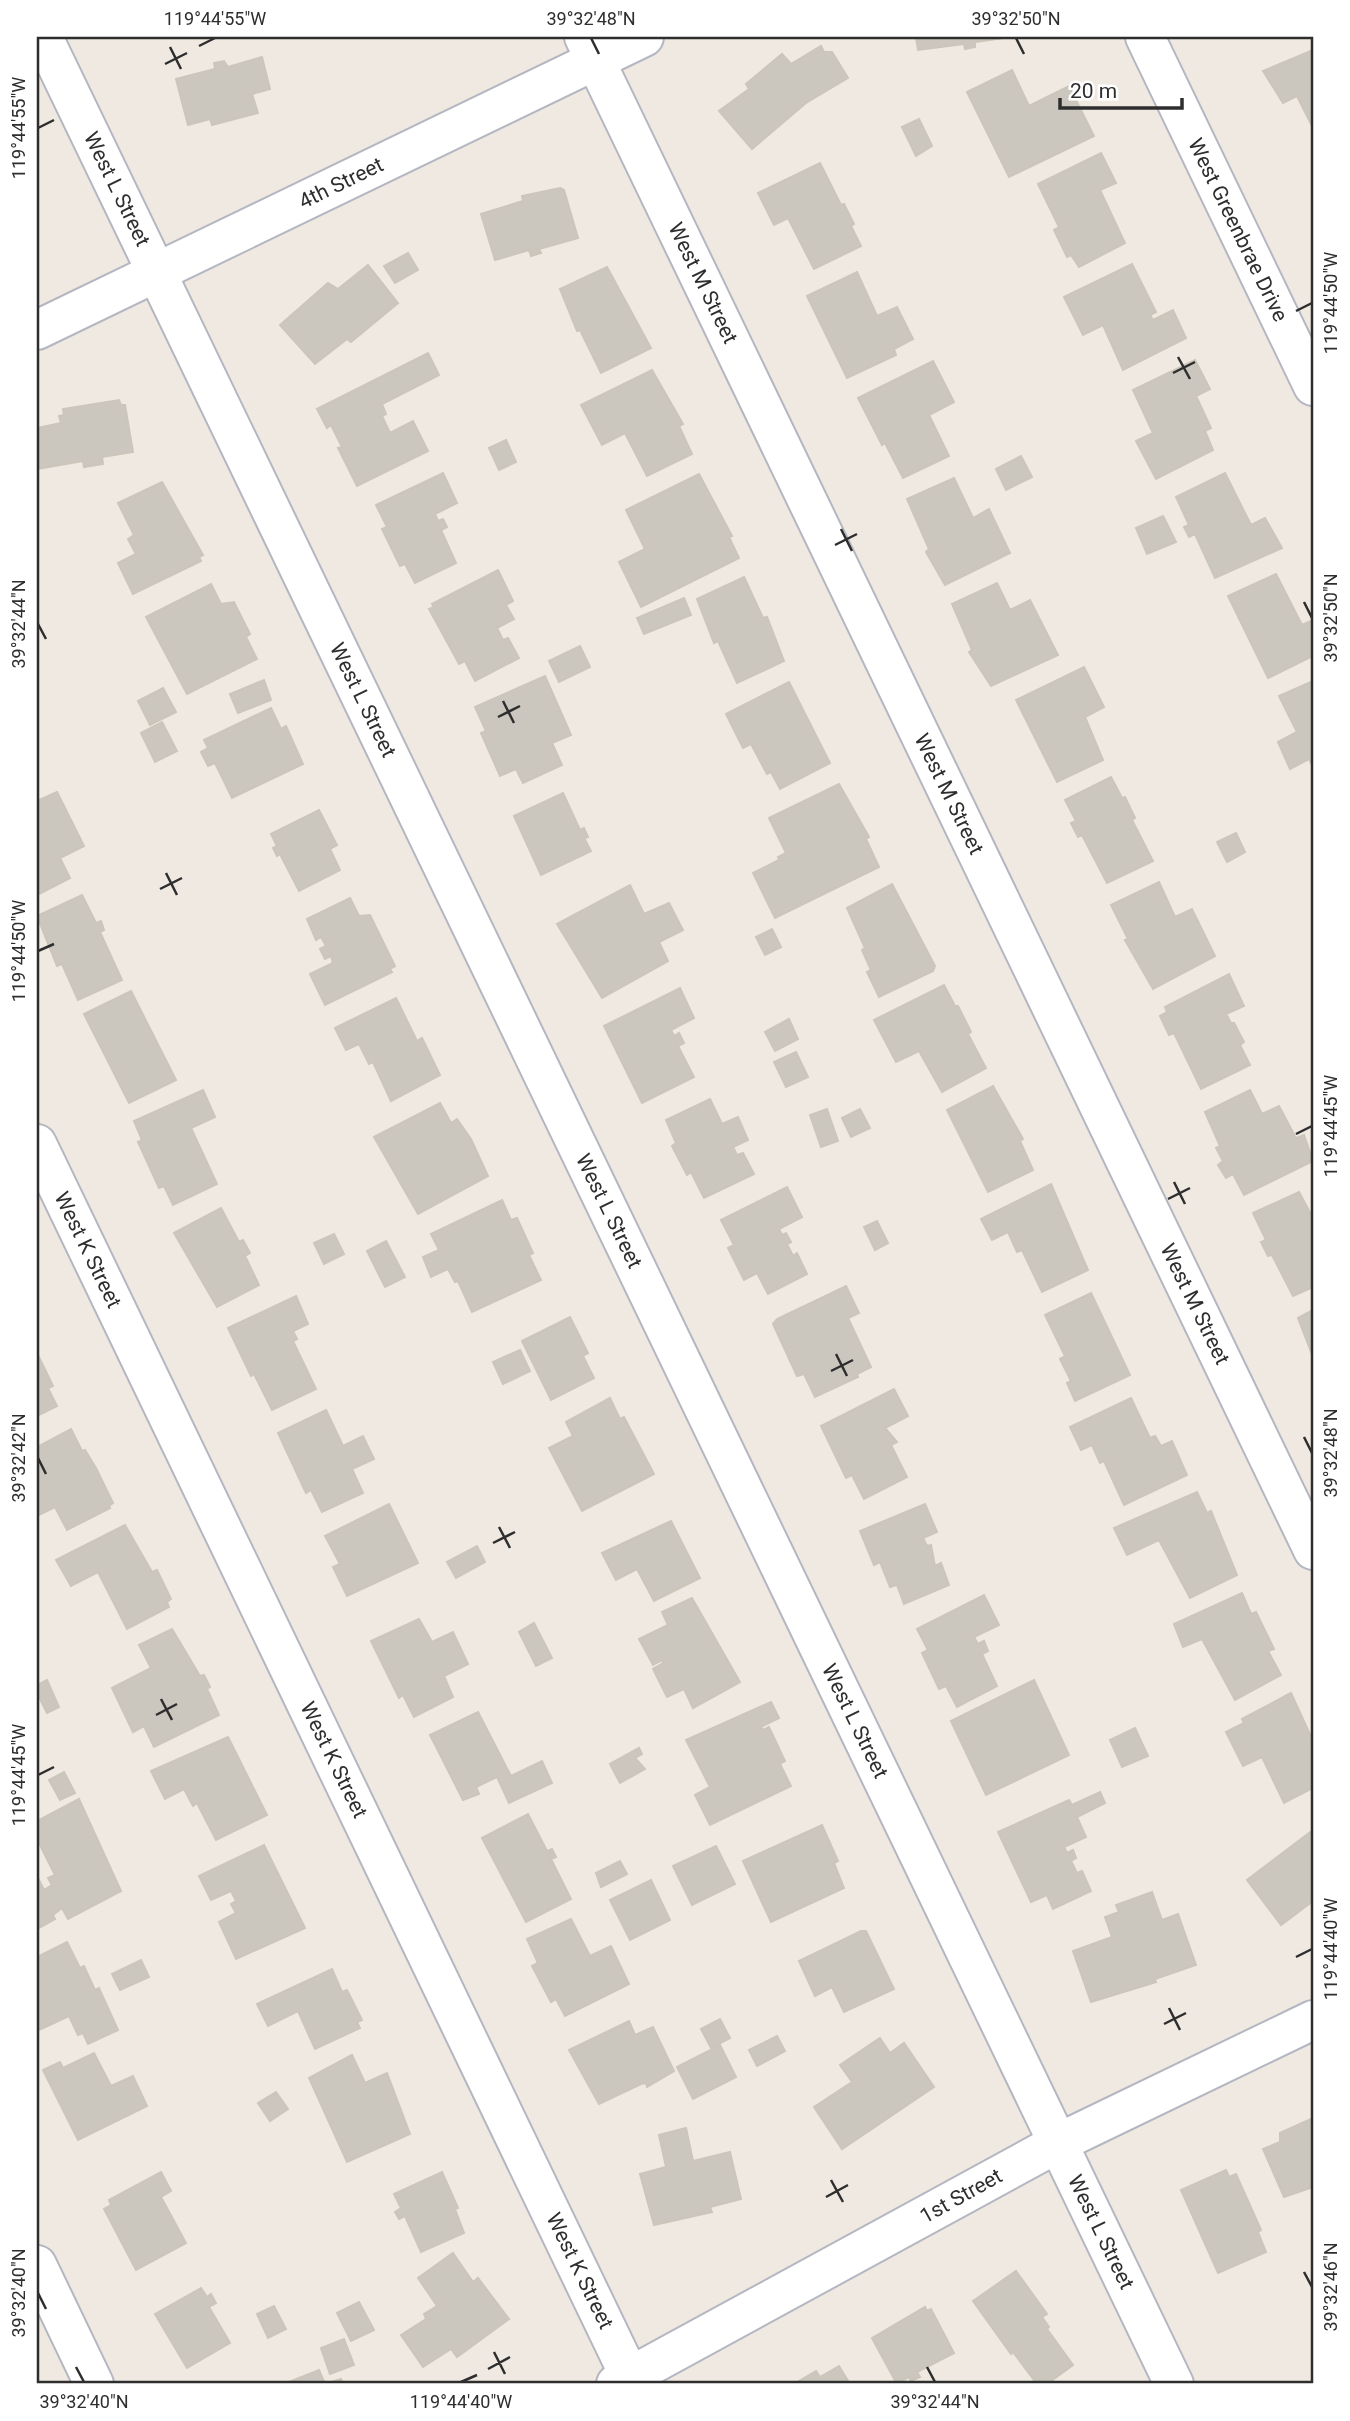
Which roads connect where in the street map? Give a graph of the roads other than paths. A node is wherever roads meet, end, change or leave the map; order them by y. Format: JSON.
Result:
{"nodes":[{"id":1,"x":44,"y":37,"type":"edge"},
{"id":2,"x":645,"y":37,"type":"edge"},
{"id":3,"x":1145,"y":37,"type":"edge"},
{"id":4,"x":590,"y":49,"type":"edge"},
{"id":5,"x":157,"y":272,"type":"junction"},
{"id":6,"x":37,"y":330,"type":"edge"},
{"id":7,"x":1313,"y":386,"type":"edge"},
{"id":8,"x":37,"y":1144,"type":"edge"},
{"id":9,"x":1313,"y":1550,"type":"edge"},
{"id":10,"x":1313,"y":2020,"type":"edge"},
{"id":11,"x":1058,"y":2143,"type":"junction"},
{"id":12,"x":37,"y":2265,"type":"edge"},
{"id":13,"x":623,"y":2380,"type":"edge"},
{"id":14,"x":94,"y":2384,"type":"edge"},
{"id":15,"x":1174,"y":2384,"type":"edge"}],
"edges":[{"from":1,"to":5,"type":"street","name":"West L Street"},
{"from":2,"to":4,"type":"street","name":"4th Street"},
{"from":3,"to":7,"type":"street","name":"West Greenbrae Drive"},
{"from":4,"to":5,"type":"street","name":"4th Street"},
{"from":4,"to":9,"type":"street","name":"West M Street"},
{"from":5,"to":6,"type":"street","name":"4th Street"},
{"from":5,"to":11,"type":"street","name":"West L Street"},
{"from":8,"to":13,"type":"street","name":"West K Street"},
{"from":10,"to":11,"type":"street","name":"1st Street"},
{"from":11,"to":13,"type":"street","name":"1st Street"},
{"from":11,"to":15,"type":"street","name":"West L Street"},
{"from":12,"to":14,"type":"street"}]}
